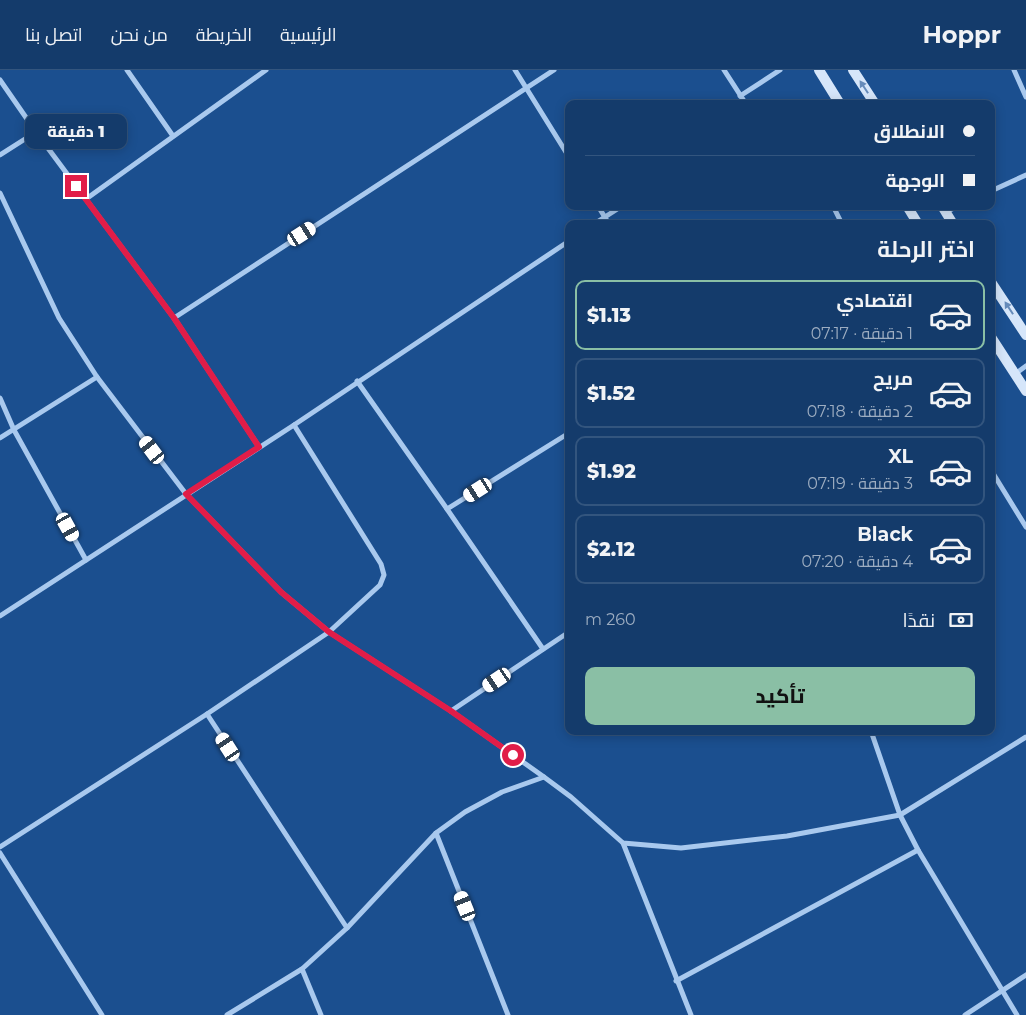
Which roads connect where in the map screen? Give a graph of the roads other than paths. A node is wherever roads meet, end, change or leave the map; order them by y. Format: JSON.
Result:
{"nodes":[{"id":1,"x":127,"y":70,"type":"edge"},
{"id":2,"x":266,"y":70,"type":"edge"},
{"id":3,"x":515,"y":70,"type":"edge"},
{"id":4,"x":554,"y":70,"type":"edge"},
{"id":5,"x":724,"y":70,"type":"edge"},
{"id":6,"x":780,"y":70,"type":"edge"},
{"id":7,"x":819,"y":70,"type":"edge"},
{"id":8,"x":853,"y":70,"type":"edge"},
{"id":9,"x":1014,"y":70,"type":"edge"},
{"id":10,"x":0,"y":80,"type":"edge"},
{"id":11,"x":527,"y":87,"type":"junction"},
{"id":12,"x":740,"y":96,"type":"junction"},
{"id":13,"x":1026,"y":97,"type":"edge"},
{"id":14,"x":743,"y":100,"type":"edge"},
{"id":15,"x":838,"y":100,"type":"edge"},
{"id":16,"x":872,"y":100,"type":"edge"},
{"id":17,"x":36,"y":132,"type":"junction"},
{"id":18,"x":173,"y":136,"type":"junction"},
{"id":19,"x":565,"y":150,"type":"edge"},
{"id":20,"x":0,"y":155,"type":"edge"},
{"id":21,"x":1026,"y":176,"type":"edge"},
{"id":22,"x":995,"y":189,"type":"edge"},
{"id":23,"x":0,"y":193,"type":"edge"},
{"id":24,"x":86,"y":199,"type":"junction"},
{"id":25,"x":601,"y":210,"type":"edge"},
{"id":26,"x":616,"y":210,"type":"edge"},
{"id":27,"x":605,"y":217,"type":"junction"},
{"id":28,"x":600,"y":220,"type":"edge"},
{"id":29,"x":607,"y":220,"type":"edge"},
{"id":30,"x":565,"y":243,"type":"edge"},
{"id":31,"x":995,"y":288,"type":"edge"},
{"id":32,"x":174,"y":318,"type":"junction"},
{"id":33,"x":1026,"y":334,"type":"edge"},
{"id":34,"x":995,"y":350,"type":"edge"},
{"id":35,"x":1026,"y":366,"type":"edge"},
{"id":36,"x":1015,"y":374,"type":"junction"},
{"id":37,"x":97,"y":377,"type":"junction"},
{"id":38,"x":357,"y":381,"type":"junction"},
{"id":39,"x":1026,"y":390,"type":"edge"},
{"id":40,"x":0,"y":398,"type":"edge"},
{"id":41,"x":294,"y":424,"type":"junction"},
{"id":42,"x":14,"y":430,"type":"junction"},
{"id":43,"x":565,"y":435,"type":"edge"},
{"id":44,"x":0,"y":438,"type":"edge"},
{"id":45,"x":259,"y":447,"type":"junction"},
{"id":46,"x":995,"y":477,"type":"edge"},
{"id":47,"x":186,"y":494,"type":"junction"},
{"id":48,"x":447,"y":509,"type":"junction"},
{"id":49,"x":1026,"y":527,"type":"edge"},
{"id":50,"x":86,"y":560,"type":"junction"},
{"id":51,"x":0,"y":616,"type":"edge"},
{"id":52,"x":329,"y":632,"type":"junction"},
{"id":53,"x":565,"y":635,"type":"edge"},
{"id":54,"x":543,"y":649,"type":"junction"},
{"id":55,"x":451,"y":711,"type":"junction"},
{"id":56,"x":207,"y":714,"type":"junction"},
{"id":57,"x":871,"y":735,"type":"edge"},
{"id":58,"x":1026,"y":737,"type":"edge"},
{"id":59,"x":544,"y":777,"type":"junction"},
{"id":60,"x":900,"y":814,"type":"junction"},
{"id":61,"x":436,"y":834,"type":"junction"},
{"id":62,"x":623,"y":843,"type":"junction"},
{"id":63,"x":0,"y":847,"type":"edge"},
{"id":64,"x":918,"y":850,"type":"junction"},
{"id":65,"x":0,"y":853,"type":"edge"},
{"id":66,"x":346,"y":928,"type":"junction"},
{"id":67,"x":302,"y":969,"type":"junction"},
{"id":68,"x":1026,"y":975,"type":"edge"},
{"id":69,"x":676,"y":981,"type":"junction"},
{"id":70,"x":1002,"y":991,"type":"junction"},
{"id":71,"x":102,"y":1015,"type":"edge"},
{"id":72,"x":227,"y":1015,"type":"edge"},
{"id":73,"x":321,"y":1015,"type":"edge"},
{"id":74,"x":508,"y":1015,"type":"edge"},
{"id":75,"x":691,"y":1015,"type":"edge"},
{"id":76,"x":964,"y":1015,"type":"edge"},
{"id":77,"x":1017,"y":1015,"type":"edge"}],
"edges":[{"from":1,"to":18,"type":"street"},
{"from":2,"to":18,"type":"street"},
{"from":3,"to":11,"type":"street"},
{"from":4,"to":11,"type":"street"},
{"from":5,"to":12,"type":"street"},
{"from":6,"to":12,"type":"street"},
{"from":7,"to":15,"type":"street"},
{"from":16,"to":8,"type":"street","one_way":true},
{"from":9,"to":13,"type":"street"},
{"from":10,"to":17,"type":"street"},
{"from":11,"to":19,"type":"street"},
{"from":11,"to":32,"type":"street"},
{"from":12,"to":14,"type":"street"},
{"from":17,"to":20,"type":"street"},
{"from":17,"to":24,"type":"street"},
{"from":18,"to":24,"type":"street"},
{"from":21,"to":22,"type":"street"},
{"from":23,"to":37,"type":"street"},
{"from":24,"to":32,"type":"street"},
{"from":25,"to":27,"type":"street"},
{"from":26,"to":27,"type":"street"},
{"from":27,"to":28,"type":"street"},
{"from":27,"to":29,"type":"street"},
{"from":30,"to":38,"type":"street"},
{"from":33,"to":31,"type":"street","one_way":true},
{"from":32,"to":45,"type":"street"},
{"from":34,"to":36,"type":"street"},
{"from":35,"to":36,"type":"street"},
{"from":36,"to":39,"type":"street"},
{"from":37,"to":42,"type":"street"},
{"from":37,"to":47,"type":"street"},
{"from":38,"to":41,"type":"street"},
{"from":38,"to":48,"type":"street"},
{"from":40,"to":42,"type":"street"},
{"from":41,"to":45,"type":"street"},
{"from":41,"to":52,"type":"street"},
{"from":42,"to":44,"type":"street"},
{"from":42,"to":50,"type":"street"},
{"from":43,"to":48,"type":"street"},
{"from":45,"to":47,"type":"street"},
{"from":46,"to":49,"type":"street"},
{"from":47,"to":50,"type":"street"},
{"from":47,"to":52,"type":"street"},
{"from":48,"to":54,"type":"street"},
{"from":50,"to":51,"type":"street"},
{"from":52,"to":55,"type":"street"},
{"from":52,"to":56,"type":"street"},
{"from":53,"to":54,"type":"street"},
{"from":54,"to":55,"type":"street"},
{"from":55,"to":59,"type":"street"},
{"from":56,"to":63,"type":"street"},
{"from":56,"to":66,"type":"street"},
{"from":57,"to":60,"type":"street"},
{"from":58,"to":60,"type":"street"},
{"from":59,"to":61,"type":"street"},
{"from":59,"to":62,"type":"street"},
{"from":60,"to":62,"type":"street"},
{"from":60,"to":64,"type":"street"},
{"from":61,"to":66,"type":"street"},
{"from":61,"to":74,"type":"street"},
{"from":62,"to":69,"type":"street"},
{"from":64,"to":69,"type":"street"},
{"from":64,"to":70,"type":"street"},
{"from":65,"to":71,"type":"street"},
{"from":66,"to":67,"type":"street"},
{"from":67,"to":72,"type":"street"},
{"from":67,"to":73,"type":"street"},
{"from":68,"to":70,"type":"street"},
{"from":69,"to":75,"type":"street"},
{"from":70,"to":76,"type":"street"},
{"from":70,"to":77,"type":"street"}]}
